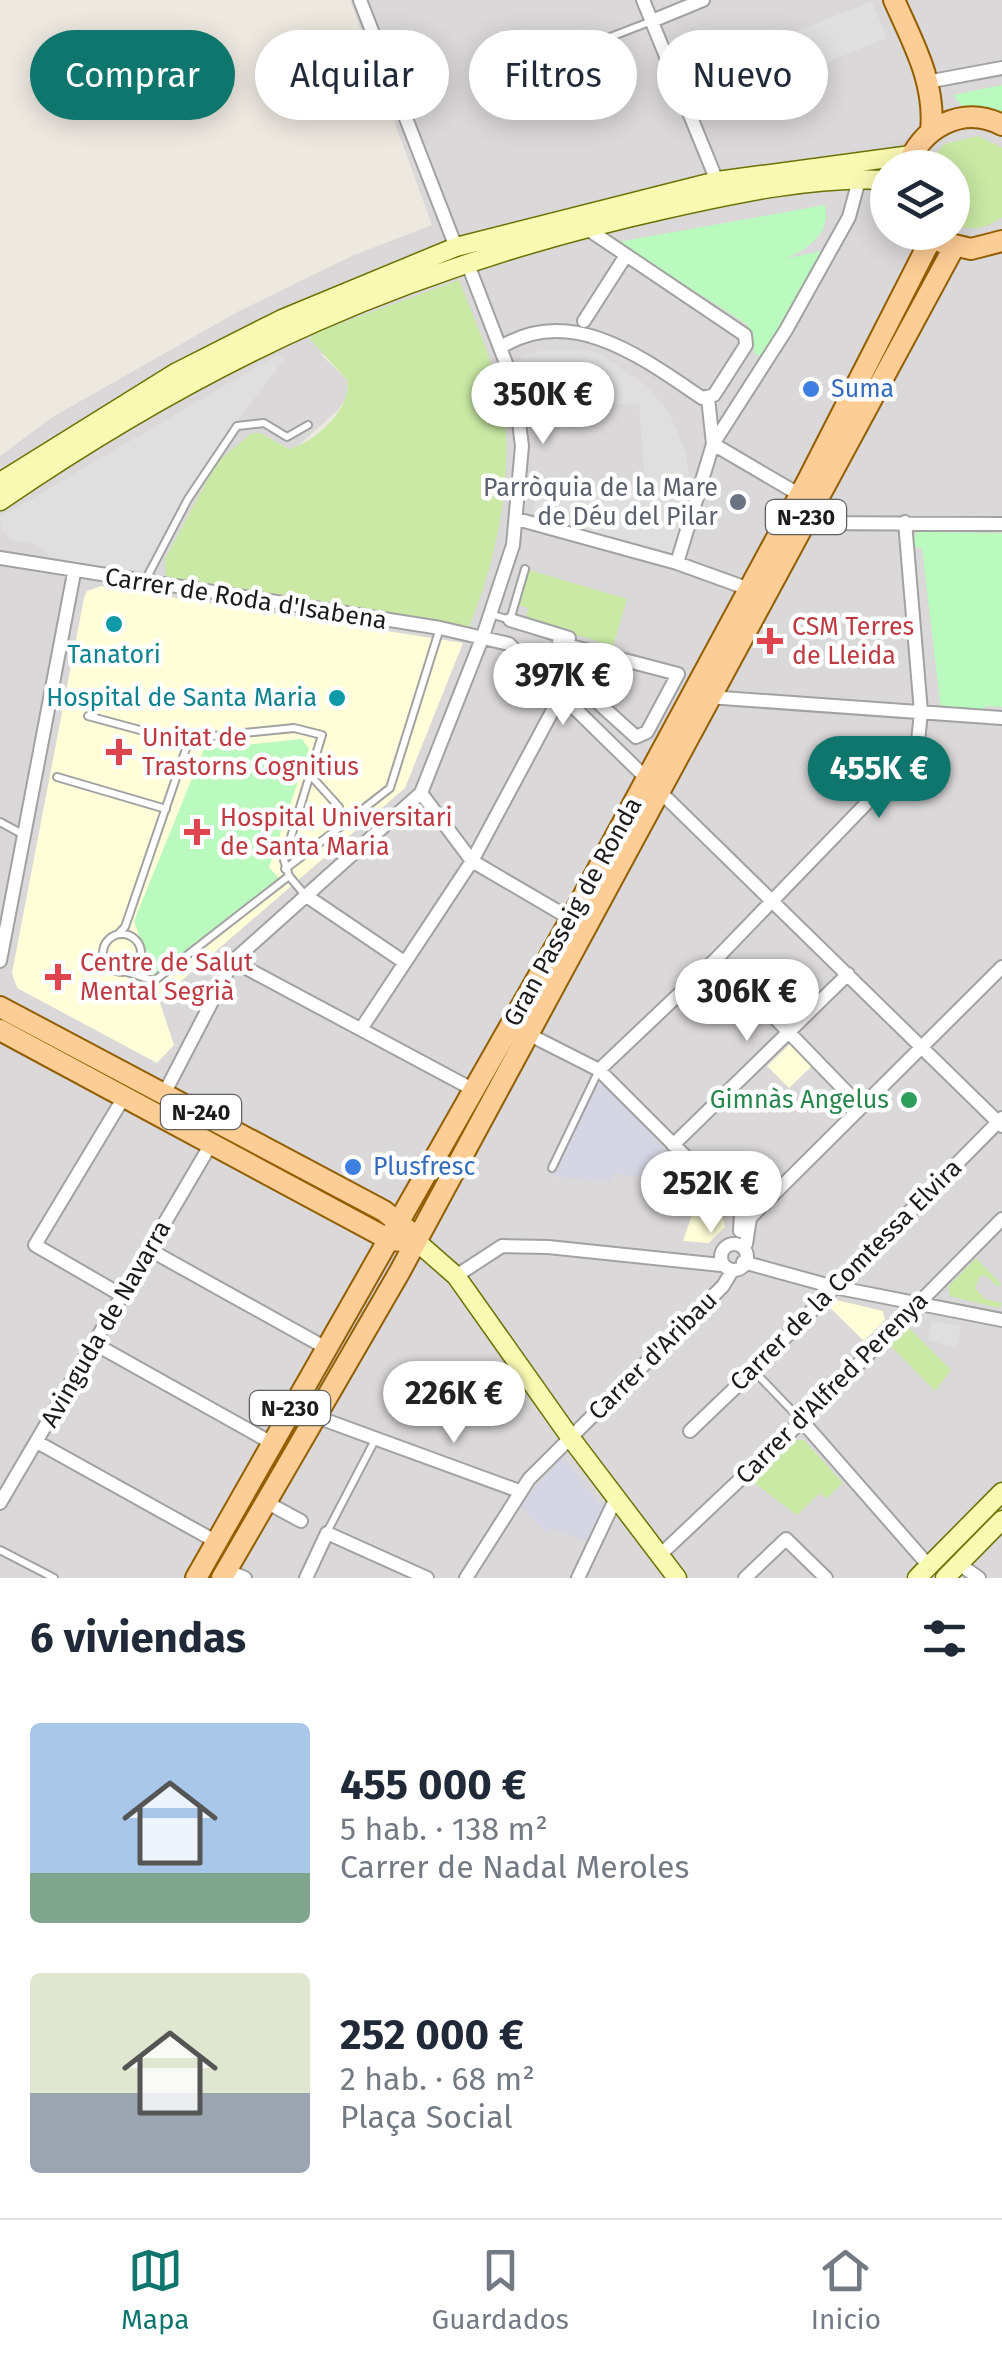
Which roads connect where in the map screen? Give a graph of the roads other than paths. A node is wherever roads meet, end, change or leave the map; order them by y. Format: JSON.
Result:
{"nodes":[{"id":1,"x":360,"y":0,"type":"edge"},
{"id":2,"x":644,"y":0,"type":"edge"},
{"id":3,"x":704,"y":0,"type":"edge"},
{"id":4,"x":894,"y":0,"type":"edge"},
{"id":5,"x":652,"y":21,"type":"junction"},
{"id":6,"x":629,"y":30,"type":"edge"},
{"id":7,"x":1002,"y":68,"type":"edge"},
{"id":8,"x":930,"y":79,"type":"junction"},
{"id":9,"x":963,"y":117,"type":"junction"},
{"id":10,"x":1002,"y":125,"type":"edge"},
{"id":11,"x":930,"y":130,"type":"junction"},
{"id":12,"x":916,"y":150,"type":"edge"},
{"id":13,"x":870,"y":165,"type":"edge"},
{"id":14,"x":859,"y":180,"type":"junction"},
{"id":15,"x":870,"y":180,"type":"edge"},
{"id":16,"x":717,"y":182,"type":"junction"},
{"id":17,"x":586,"y":228,"type":"junction"},
{"id":18,"x":1001,"y":243,"type":"edge"},
{"id":19,"x":970,"y":249,"type":"edge"},
{"id":20,"x":922,"y":250,"type":"edge"},
{"id":21,"x":952,"y":250,"type":"edge"},
{"id":22,"x":461,"y":255,"type":"junction"},
{"id":23,"x":625,"y":257,"type":"junction"},
{"id":24,"x":584,"y":321,"type":"dead end"},
{"id":25,"x":501,"y":347,"type":"junction"},
{"id":26,"x":711,"y":396,"type":"junction"},
{"id":27,"x":308,"y":424,"type":"dead end"},
{"id":28,"x":712,"y":444,"type":"junction"},
{"id":29,"x":0,"y":482,"type":"edge"},
{"id":30,"x":800,"y":495,"type":"junction"},
{"id":31,"x":0,"y":501,"type":"edge"},
{"id":32,"x":516,"y":519,"type":"junction"},
{"id":33,"x":905,"y":522,"type":"junction"},
{"id":34,"x":802,"y":523,"type":"junction"},
{"id":35,"x":1002,"y":524,"type":"edge"},
{"id":36,"x":3,"y":556,"type":"edge"},
{"id":37,"x":677,"y":563,"type":"junction"},
{"id":38,"x":525,"y":569,"type":"dead end"},
{"id":39,"x":74,"y":573,"type":"junction"},
{"id":40,"x":143,"y":584,"type":"junction"},
{"id":41,"x":749,"y":589,"type":"junction"},
{"id":42,"x":490,"y":614,"type":"junction"},
{"id":43,"x":510,"y":620,"type":"junction"},
{"id":44,"x":440,"y":628,"type":"junction"},
{"id":45,"x":482,"y":636,"type":"junction"},
{"id":46,"x":695,"y":684,"type":"junction"},
{"id":47,"x":560,"y":694,"type":"junction"},
{"id":48,"x":921,"y":712,"type":"junction"},
{"id":49,"x":88,"y":716,"type":"dead end"},
{"id":50,"x":1002,"y":718,"type":"edge"},
{"id":51,"x":188,"y":744,"type":"junction"},
{"id":52,"x":311,"y":776,"type":"junction"},
{"id":53,"x":57,"y":777,"type":"dead end"},
{"id":54,"x":653,"y":782,"type":"junction"},
{"id":55,"x":421,"y":793,"type":"junction"},
{"id":56,"x":166,"y":809,"type":"junction"},
{"id":57,"x":0,"y":822,"type":"edge"},
{"id":58,"x":335,"y":831,"type":"junction"},
{"id":59,"x":25,"y":835,"type":"junction"},
{"id":60,"x":472,"y":861,"type":"junction"},
{"id":61,"x":287,"y":873,"type":"junction"},
{"id":62,"x":305,"y":895,"type":"junction"},
{"id":63,"x":774,"y":900,"type":"junction"},
{"id":64,"x":571,"y":919,"type":"junction"},
{"id":65,"x":118,"y":934,"type":"junction"},
{"id":66,"x":717,"y":958,"type":"junction"},
{"id":67,"x":234,"y":960,"type":"junction"},
{"id":68,"x":0,"y":961,"type":"edge"},
{"id":69,"x":404,"y":962,"type":"junction"},
{"id":70,"x":1002,"y":967,"type":"edge"},
{"id":71,"x":124,"y":971,"type":"junction"},
{"id":72,"x":848,"y":974,"type":"junction"},
{"id":73,"x":0,"y":1007,"type":"edge"},
{"id":74,"x":361,"y":1029,"type":"junction"},
{"id":75,"x":0,"y":1030,"type":"edge"},
{"id":76,"x":526,"y":1033,"type":"junction"},
{"id":77,"x":789,"y":1033,"type":"junction"},
{"id":78,"x":922,"y":1046,"type":"junction"},
{"id":79,"x":600,"y":1070,"type":"junction"},
{"id":80,"x":474,"y":1090,"type":"junction"},
{"id":81,"x":165,"y":1092,"type":"junction"},
{"id":82,"x":124,"y":1097,"type":"junction"},
{"id":83,"x":861,"y":1107,"type":"junction"},
{"id":84,"x":1001,"y":1122,"type":"edge"},
{"id":85,"x":211,"y":1144,"type":"junction"},
{"id":86,"x":673,"y":1144,"type":"junction"},
{"id":87,"x":552,"y":1168,"type":"dead end"},
{"id":88,"x":1002,"y":1219,"type":"edge"},
{"id":89,"x":401,"y":1220,"type":"junction"},
{"id":90,"x":390,"y":1240,"type":"junction"},
{"id":91,"x":416,"y":1241,"type":"junction"},
{"id":92,"x":742,"y":1243,"type":"junction"},
{"id":93,"x":150,"y":1250,"type":"junction"},
{"id":94,"x":743,"y":1262,"type":"junction"},
{"id":95,"x":726,"y":1268,"type":"junction"},
{"id":96,"x":456,"y":1276,"type":"junction"},
{"id":97,"x":834,"y":1287,"type":"junction"},
{"id":98,"x":122,"y":1296,"type":"junction"},
{"id":99,"x":917,"y":1305,"type":"junction"},
{"id":100,"x":1002,"y":1320,"type":"edge"},
{"id":101,"x":94,"y":1344,"type":"junction"},
{"id":102,"x":326,"y":1348,"type":"junction"},
{"id":103,"x":766,"y":1357,"type":"joint"},
{"id":104,"x":753,"y":1370,"type":"junction"},
{"id":105,"x":738,"y":1385,"type":"joint"},
{"id":106,"x":314,"y":1416,"type":"junction"},
{"id":107,"x":802,"y":1421,"type":"junction"},
{"id":108,"x":690,"y":1431,"type":"dead end"},
{"id":109,"x":570,"y":1438,"type":"junction"},
{"id":110,"x":375,"y":1440,"type":"junction"},
{"id":111,"x":37,"y":1442,"type":"junction"},
{"id":112,"x":270,"y":1442,"type":"junction"},
{"id":113,"x":519,"y":1491,"type":"junction"},
{"id":114,"x":1002,"y":1492,"type":"edge"},
{"id":115,"x":616,"y":1498,"type":"junction"},
{"id":116,"x":264,"y":1501,"type":"junction"},
{"id":117,"x":0,"y":1503,"type":"edge"},
{"id":118,"x":1002,"y":1520,"type":"edge"},
{"id":119,"x":301,"y":1521,"type":"dead end"},
{"id":120,"x":327,"y":1533,"type":"junction"},
{"id":121,"x":215,"y":1541,"type":"junction"},
{"id":122,"x":0,"y":1550,"type":"edge"},
{"id":123,"x":660,"y":1555,"type":"junction"},
{"id":124,"x":959,"y":1564,"type":"junction"},
{"id":125,"x":923,"y":1572,"type":"edge"},
{"id":126,"x":231,"y":1575,"type":"edge"},
{"id":127,"x":54,"y":1578,"type":"edge"},
{"id":128,"x":196,"y":1578,"type":"edge"},
{"id":129,"x":306,"y":1578,"type":"edge"},
{"id":130,"x":427,"y":1578,"type":"edge"},
{"id":131,"x":466,"y":1578,"type":"edge"},
{"id":132,"x":578,"y":1578,"type":"edge"},
{"id":133,"x":677,"y":1578,"type":"edge"},
{"id":134,"x":745,"y":1578,"type":"edge"},
{"id":135,"x":826,"y":1578,"type":"edge"},
{"id":136,"x":945,"y":1578,"type":"edge"},
{"id":137,"x":979,"y":1578,"type":"edge"}],
"edges":[{"from":1,"to":22,"type":"street"},
{"from":2,"to":5,"type":"street"},
{"from":3,"to":5,"type":"street"},
{"from":4,"to":8,"type":"main road"},
{"from":5,"to":6,"type":"lane"},
{"from":5,"to":16,"type":"street"},
{"from":7,"to":8,"type":"street"},
{"from":8,"to":9,"type":"main road"},
{"from":8,"to":11,"type":"main road"},
{"from":9,"to":10,"type":"main road"},
{"from":9,"to":11,"type":"main road"},
{"from":11,"to":12,"type":"main road"},
{"from":13,"to":16,"type":"street"},
{"from":14,"to":15,"type":"street"},
{"from":14,"to":17,"type":"street"},
{"from":14,"to":28,"type":"street"},
{"from":16,"to":22,"type":"street"},
{"from":17,"to":22,"type":"street"},
{"from":17,"to":23,"type":"street"},
{"from":18,"to":19,"type":"main road"},
{"from":20,"to":30,"type":"main road","name":"Gran Passeig de Ronda","number":"N-230"},
{"from":21,"to":34,"type":"main road","name":"Gran Passeig de Ronda","number":"N-230"},
{"from":22,"to":25,"type":"street"},
{"from":22,"to":29,"type":"street"},
{"from":22,"to":31,"type":"street"},
{"from":23,"to":24,"type":"street"},
{"from":23,"to":26,"type":"street"},
{"from":25,"to":26,"type":"street"},
{"from":25,"to":32,"type":"street"},
{"from":26,"to":28,"type":"street"},
{"from":27,"to":40,"type":"lane"},
{"from":28,"to":30,"type":"street"},
{"from":28,"to":37,"type":"street"},
{"from":30,"to":41,"type":"main road","name":"Gran Passeig de Ronda","number":"N-230"},
{"from":32,"to":37,"type":"street"},
{"from":32,"to":42,"type":"street"},
{"from":33,"to":34,"type":"street"},
{"from":33,"to":35,"type":"street"},
{"from":33,"to":48,"type":"street"},
{"from":34,"to":46,"type":"main road","name":"Gran Passeig de Ronda","number":"N-230"},
{"from":36,"to":39,"type":"street","name":"Carrer de Roda d'Isabena"},
{"from":37,"to":41,"type":"street"},
{"from":38,"to":43,"type":"lane"},
{"from":39,"to":40,"type":"street","name":"Carrer de Roda d'Isabena"},
{"from":39,"to":59,"type":"street"},
{"from":40,"to":44,"type":"street","name":"Carrer de Roda d'Isabena"},
{"from":41,"to":46,"type":"main road","name":"Gran Passeig de Ronda","number":"N-230"},
{"from":42,"to":43,"type":"lane"},
{"from":42,"to":45,"type":"street"},
{"from":43,"to":46,"type":"street"},
{"from":44,"to":45,"type":"street","name":"Carrer de Roda d'Isabena"},
{"from":44,"to":58,"type":"lane"},
{"from":45,"to":47,"type":"street","name":"Carrer de Roda d'Isabena"},
{"from":45,"to":55,"type":"street"},
{"from":46,"to":46,"type":"street"},
{"from":46,"to":48,"type":"street"},
{"from":46,"to":54,"type":"main road","name":"Gran Passeig de Ronda","number":"N-230"},
{"from":47,"to":54,"type":"street","name":"Carrer de Roda d'Isabena"},
{"from":47,"to":60,"type":"street"},
{"from":48,"to":50,"type":"street"},
{"from":48,"to":63,"type":"street"},
{"from":49,"to":51,"type":"lane"},
{"from":51,"to":52,"type":"lane"},
{"from":51,"to":56,"type":"lane"},
{"from":52,"to":58,"type":"lane"},
{"from":52,"to":61,"type":"lane"},
{"from":53,"to":56,"type":"lane"},
{"from":54,"to":63,"type":"street","name":"Carrer de Roda d'Isabena"},
{"from":54,"to":64,"type":"main road","name":"Gran Passeig de Ronda","number":"N-230"},
{"from":54,"to":76,"type":"main road","name":"Gran Passeig de Ronda","number":"N-230"},
{"from":55,"to":60,"type":"street"},
{"from":55,"to":62,"type":"street"},
{"from":56,"to":65,"type":"lane"},
{"from":57,"to":59,"type":"lane"},
{"from":58,"to":61,"type":"lane"},
{"from":59,"to":68,"type":"street"},
{"from":60,"to":64,"type":"street"},
{"from":60,"to":69,"type":"street"},
{"from":61,"to":62,"type":"lane"},
{"from":61,"to":71,"type":"lane"},
{"from":62,"to":67,"type":"street"},
{"from":62,"to":69,"type":"street"},
{"from":63,"to":66,"type":"street"},
{"from":63,"to":72,"type":"street","name":"Carrer de Roda d'Isabena"},
{"from":64,"to":80,"type":"main road","name":"Gran Passeig de Ronda","number":"N-230"},
{"from":65,"to":71,"type":"lane"},
{"from":65,"to":71,"type":"lane"},
{"from":66,"to":77,"type":"street"},
{"from":66,"to":79,"type":"street"},
{"from":67,"to":74,"type":"street"},
{"from":67,"to":81,"type":"street"},
{"from":69,"to":74,"type":"street"},
{"from":70,"to":78,"type":"street"},
{"from":72,"to":77,"type":"street"},
{"from":72,"to":78,"type":"street","name":"Carrer de Roda d'Isabena"},
{"from":73,"to":81,"type":"main road","number":"N-240"},
{"from":74,"to":80,"type":"street"},
{"from":75,"to":82,"type":"main road","number":"N-240"},
{"from":76,"to":79,"type":"street"},
{"from":76,"to":91,"type":"main road","name":"Gran Passeig de Ronda","number":"N-230"},
{"from":77,"to":83,"type":"street"},
{"from":77,"to":86,"type":"street"},
{"from":78,"to":83,"type":"street"},
{"from":78,"to":84,"type":"street","name":"Carrer de Roda d'Isabena"},
{"from":79,"to":86,"type":"street"},
{"from":79,"to":87,"type":"lane"},
{"from":80,"to":89,"type":"main road","name":"Gran Passeig de Ronda","number":"N-230"},
{"from":81,"to":89,"type":"main road","number":"N-240"},
{"from":82,"to":85,"type":"main road","number":"N-240"},
{"from":82,"to":98,"type":"street"},
{"from":83,"to":92,"type":"street"},
{"from":84,"to":97,"type":"street","name":"Carrer de la Comtessa Elvira"},
{"from":85,"to":90,"type":"main road","number":"N-240"},
{"from":85,"to":93,"type":"street","name":"Avinguda de Navarra"},
{"from":86,"to":92,"type":"street"},
{"from":88,"to":99,"type":"street","name":"Carrer d'Alfred Perenya"},
{"from":89,"to":90,"type":"main road","name":"Gran Passeig de Ronda","number":"N-230"},
{"from":89,"to":91,"type":"main road","number":"N-240"},
{"from":90,"to":91,"type":"main road","number":"N-240"},
{"from":90,"to":102,"type":"main road","name":"Gran Passeig de Ronda","number":"N-230"},
{"from":91,"to":96,"type":"street"},
{"from":91,"to":106,"type":"main road","name":"Gran Passeig de Ronda","number":"N-230"},
{"from":92,"to":94,"type":"street"},
{"from":92,"to":95,"type":"street"},
{"from":93,"to":98,"type":"street","name":"Avinguda de Navarra"},
{"from":93,"to":102,"type":"street"},
{"from":94,"to":95,"type":"street"},
{"from":94,"to":97,"type":"street"},
{"from":95,"to":96,"type":"street"},
{"from":95,"to":109,"type":"street","name":"Carrer d'Aribau"},
{"from":96,"to":109,"type":"street"},
{"from":97,"to":99,"type":"street"},
{"from":97,"to":103,"type":"street","name":"Carrer de la Comtessa Elvira"},
{"from":98,"to":101,"type":"street","name":"Avinguda de Navarra"},
{"from":99,"to":100,"type":"street"},
{"from":99,"to":107,"type":"street","name":"Carrer d'Alfred Perenya"},
{"from":101,"to":111,"type":"street","name":"Avinguda de Navarra"},
{"from":101,"to":112,"type":"street"},
{"from":102,"to":112,"type":"main road","name":"Gran Passeig de Ronda","number":"N-230"},
{"from":103,"to":104,"type":"lane","name":"Carrer de la Comtessa Elvira"},
{"from":104,"to":105,"type":"lane","name":"Carrer de la Comtessa Elvira"},
{"from":104,"to":107,"type":"lane"},
{"from":105,"to":108,"type":"street","name":"Carrer de la Comtessa Elvira"},
{"from":106,"to":110,"type":"street"},
{"from":106,"to":116,"type":"main road","name":"Gran Passeig de Ronda","number":"N-230"},
{"from":107,"to":123,"type":"street","name":"Carrer d'Alfred Perenya"},
{"from":107,"to":125,"type":"street"},
{"from":109,"to":113,"type":"street","name":"Carrer d'Aribau"},
{"from":109,"to":115,"type":"street"},
{"from":110,"to":113,"type":"street"},
{"from":110,"to":120,"type":"lane"},
{"from":111,"to":117,"type":"street","name":"Avinguda de Navarra"},
{"from":111,"to":121,"type":"street"},
{"from":112,"to":121,"type":"main road","name":"Gran Passeig de Ronda","number":"N-230"},
{"from":113,"to":131,"type":"street","name":"Carrer d'Aribau"},
{"from":114,"to":125,"type":"street"},
{"from":115,"to":123,"type":"street"},
{"from":115,"to":132,"type":"street"},
{"from":116,"to":119,"type":"street"},
{"from":116,"to":126,"type":"main road","name":"Gran Passeig de Ronda","number":"N-230"},
{"from":118,"to":124,"type":"street"},
{"from":120,"to":129,"type":"street"},
{"from":120,"to":130,"type":"street"},
{"from":121,"to":128,"type":"main road","name":"Gran Passeig de Ronda","number":"N-230"},
{"from":122,"to":127,"type":"lane"},
{"from":123,"to":133,"type":"street"},
{"from":124,"to":136,"type":"street"},
{"from":124,"to":137,"type":"street"},
{"from":134,"to":135,"type":"street"}]}
